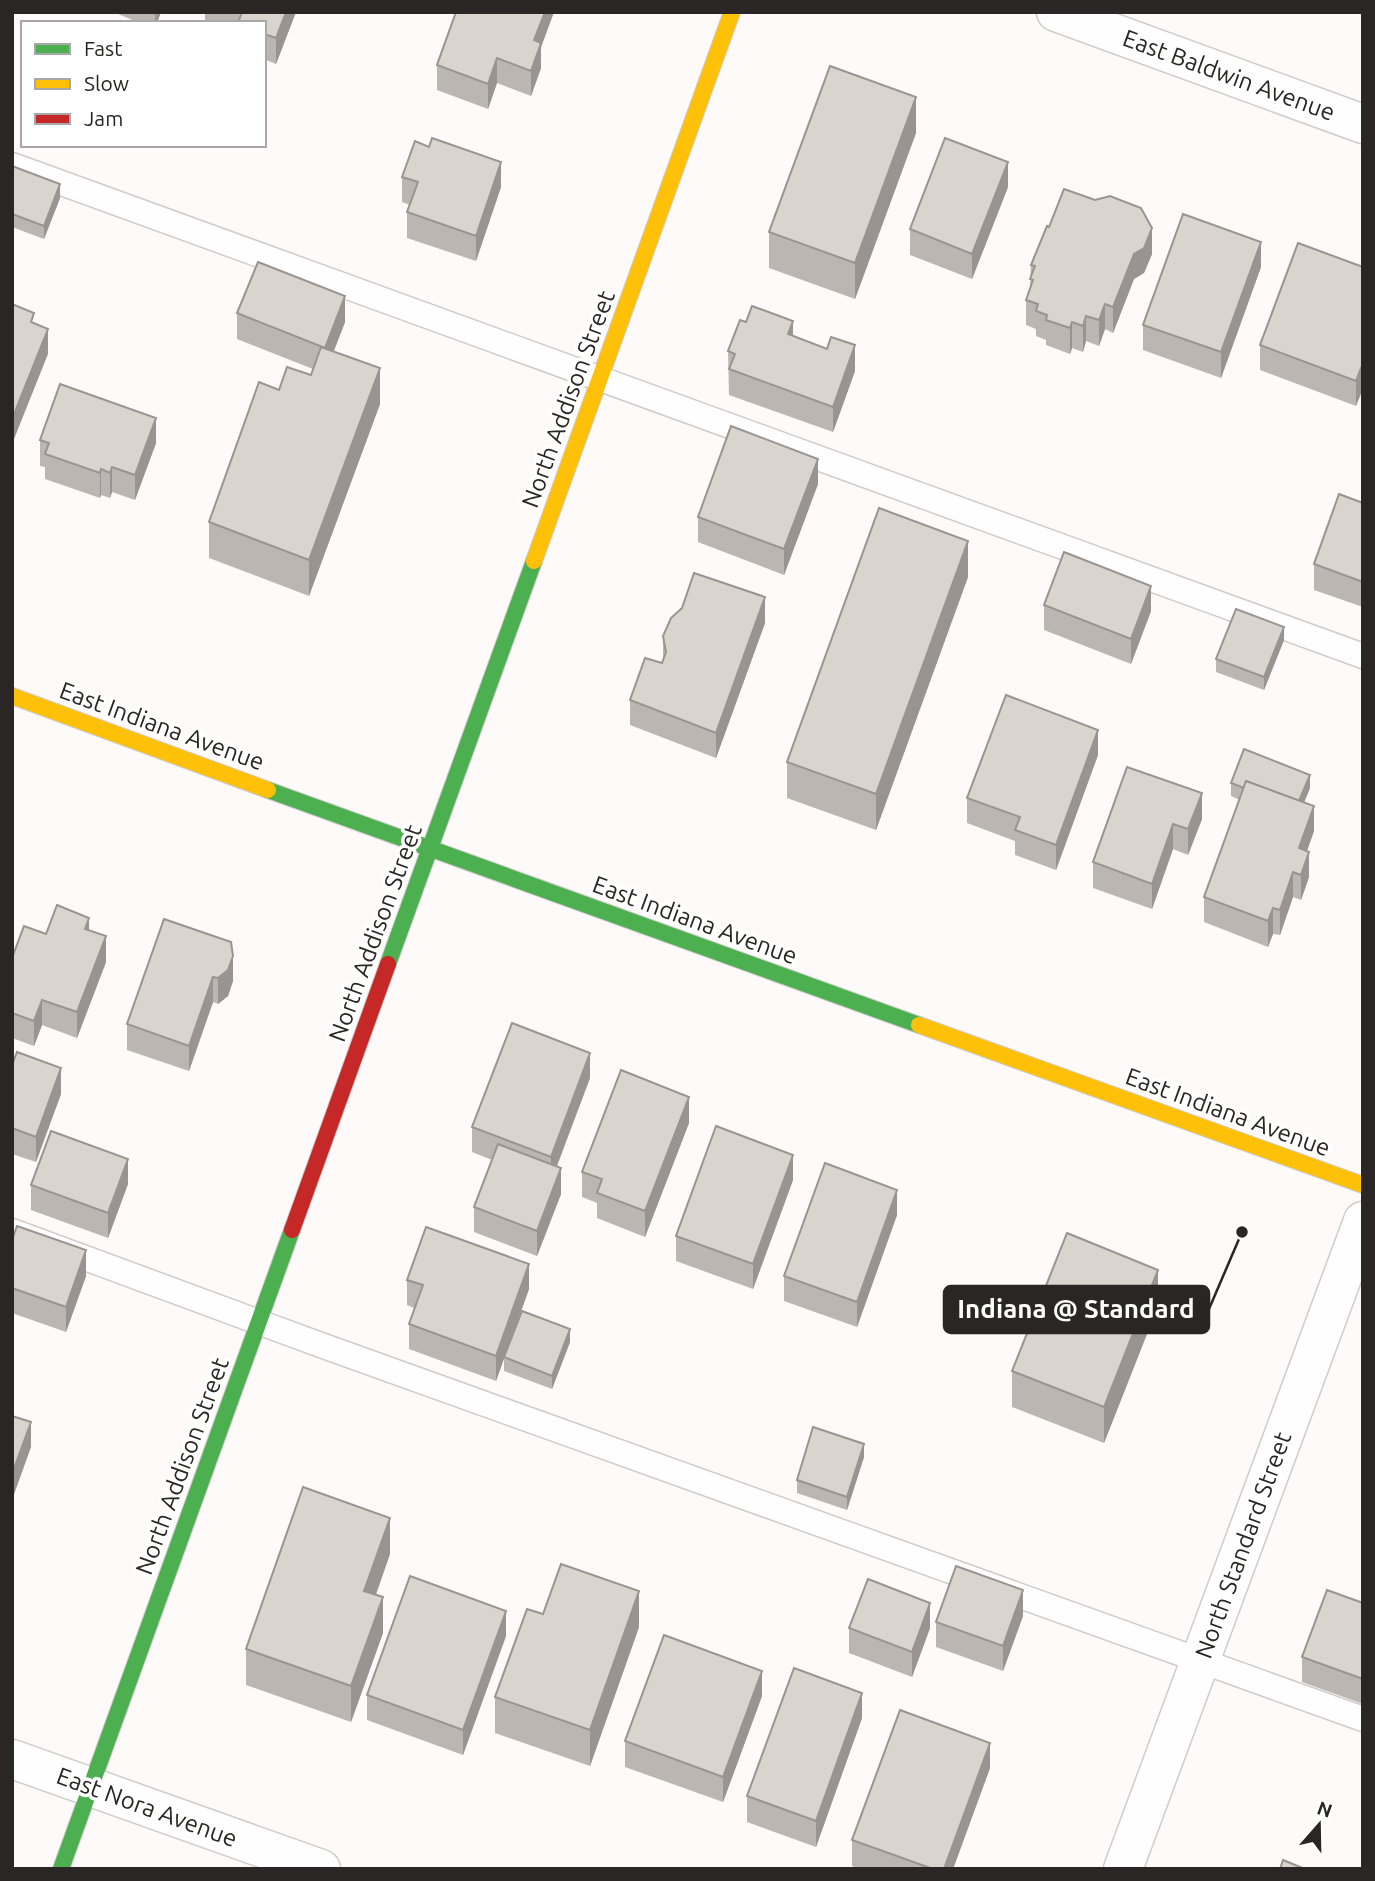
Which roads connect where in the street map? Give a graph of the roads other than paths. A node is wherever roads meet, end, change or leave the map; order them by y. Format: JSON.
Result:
{"nodes":[{"id":1,"x":732,"y":12,"type":"edge"},
{"id":2,"x":1056,"y":12,"type":"edge"},
{"id":3,"x":1363,"y":124,"type":"edge"},
{"id":4,"x":12,"y":165,"type":"edge"},
{"id":5,"x":600,"y":378,"type":"junction"},
{"id":6,"x":1363,"y":656,"type":"edge"},
{"id":7,"x":12,"y":696,"type":"edge"},
{"id":8,"x":430,"y":849,"type":"junction"},
{"id":9,"x":1363,"y":1185,"type":"edge"},
{"id":10,"x":1363,"y":1221,"type":"edge"},
{"id":11,"x":12,"y":1231,"type":"edge"},
{"id":12,"x":259,"y":1322,"type":"junction"},
{"id":13,"x":1199,"y":1661,"type":"junction"},
{"id":14,"x":1363,"y":1719,"type":"edge"},
{"id":15,"x":12,"y":1759,"type":"edge"},
{"id":16,"x":91,"y":1786,"type":"junction"},
{"id":17,"x":61,"y":1869,"type":"edge"},
{"id":18,"x":321,"y":1869,"type":"edge"},
{"id":19,"x":1123,"y":1869,"type":"edge"}],
"edges":[{"from":1,"to":5,"type":"street","name":"North Addison Street"},
{"from":2,"to":3,"type":"street","name":"East Baldwin Avenue"},
{"from":4,"to":5,"type":"lane"},
{"from":5,"to":6,"type":"lane"},
{"from":5,"to":8,"type":"street","name":"North Addison Street"},
{"from":7,"to":8,"type":"street","name":"East Indiana Avenue"},
{"from":8,"to":9,"type":"street","name":"East Indiana Avenue"},
{"from":8,"to":12,"type":"street","name":"North Addison Street"},
{"from":10,"to":13,"type":"street","name":"North Standard Street"},
{"from":11,"to":12,"type":"lane"},
{"from":12,"to":13,"type":"lane"},
{"from":12,"to":16,"type":"street","name":"North Addison Street"},
{"from":13,"to":14,"type":"lane"},
{"from":13,"to":19,"type":"street","name":"North Standard Street"},
{"from":15,"to":16,"type":"street","name":"East Nora Avenue"},
{"from":16,"to":17,"type":"street","name":"North Addison Street"},
{"from":16,"to":18,"type":"street","name":"East Nora Avenue"}]}
